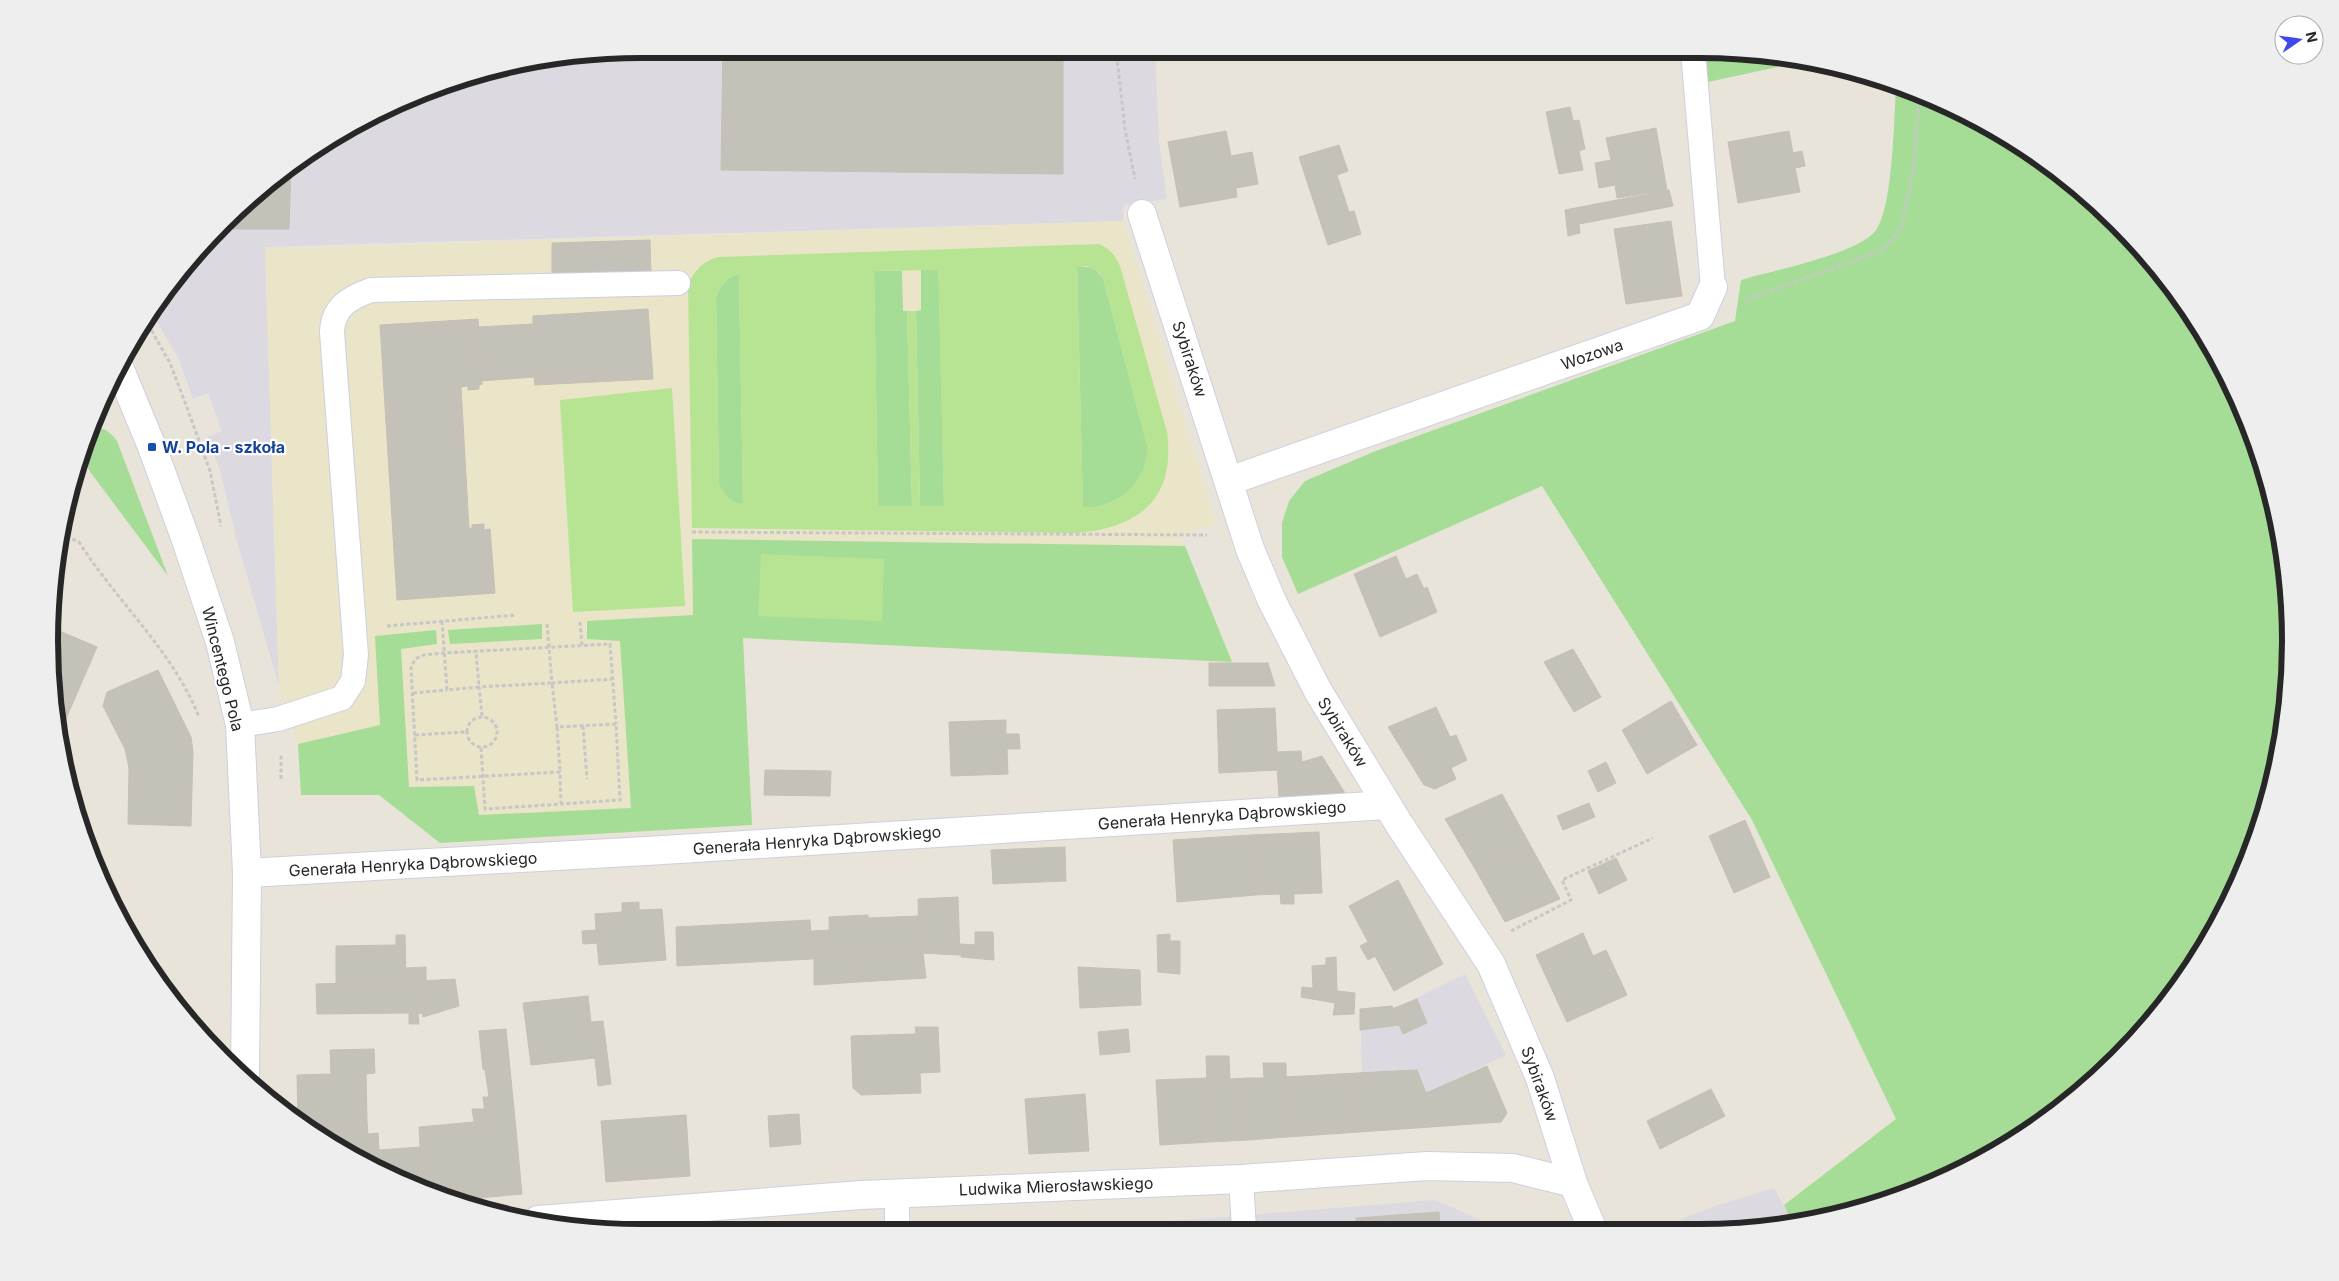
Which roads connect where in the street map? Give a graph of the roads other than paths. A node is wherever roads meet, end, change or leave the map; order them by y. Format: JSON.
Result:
{"nodes":[{"id":1,"x":1694,"y":58,"type":"edge"},
{"id":2,"x":1142,"y":214,"type":"road end"},
{"id":3,"x":678,"y":282,"type":"dead end"},
{"id":4,"x":1714,"y":287,"type":"joint"},
{"id":5,"x":122,"y":375,"type":"edge"},
{"id":6,"x":1229,"y":481,"type":"junction"},
{"id":7,"x":240,"y":725,"type":"junction"},
{"id":8,"x":1387,"y":805,"type":"junction"},
{"id":9,"x":247,"y":873,"type":"junction"},
{"id":10,"x":245,"y":1069,"type":"edge"},
{"id":11,"x":1241,"y":1179,"type":"junction"},
{"id":12,"x":1573,"y":1183,"type":"junction"},
{"id":13,"x":897,"y":1194,"type":"junction"},
{"id":14,"x":561,"y":1218,"type":"edge"},
{"id":15,"x":897,"y":1224,"type":"edge"},
{"id":16,"x":1244,"y":1224,"type":"edge"},
{"id":17,"x":1590,"y":1224,"type":"edge"}],
"edges":[{"from":1,"to":4,"type":"lane"},
{"from":2,"to":6,"type":"street","name":"Sybiraków"},
{"from":3,"to":7,"type":"lane"},
{"from":4,"to":6,"type":"street","name":"Wozowa"},
{"from":5,"to":7,"type":"street","name":"Wincentego Pola"},
{"from":6,"to":8,"type":"street","name":"Sybiraków"},
{"from":7,"to":9,"type":"street","name":"Wincentego Pola"},
{"from":8,"to":9,"type":"street","name":"Generała Henryka Dąbrowskiego"},
{"from":8,"to":12,"type":"street","name":"Sybiraków"},
{"from":9,"to":10,"type":"street","name":"Wincentego Pola"},
{"from":11,"to":12,"type":"street","name":"Ludwika Mierosławskiego"},
{"from":11,"to":13,"type":"street","name":"Ludwika Mierosławskiego"},
{"from":11,"to":16,"type":"lane"},
{"from":12,"to":17,"type":"street","name":"Sybiraków"},
{"from":13,"to":14,"type":"street","name":"Ludwika Mierosławskiego"},
{"from":13,"to":15,"type":"lane"}]}
